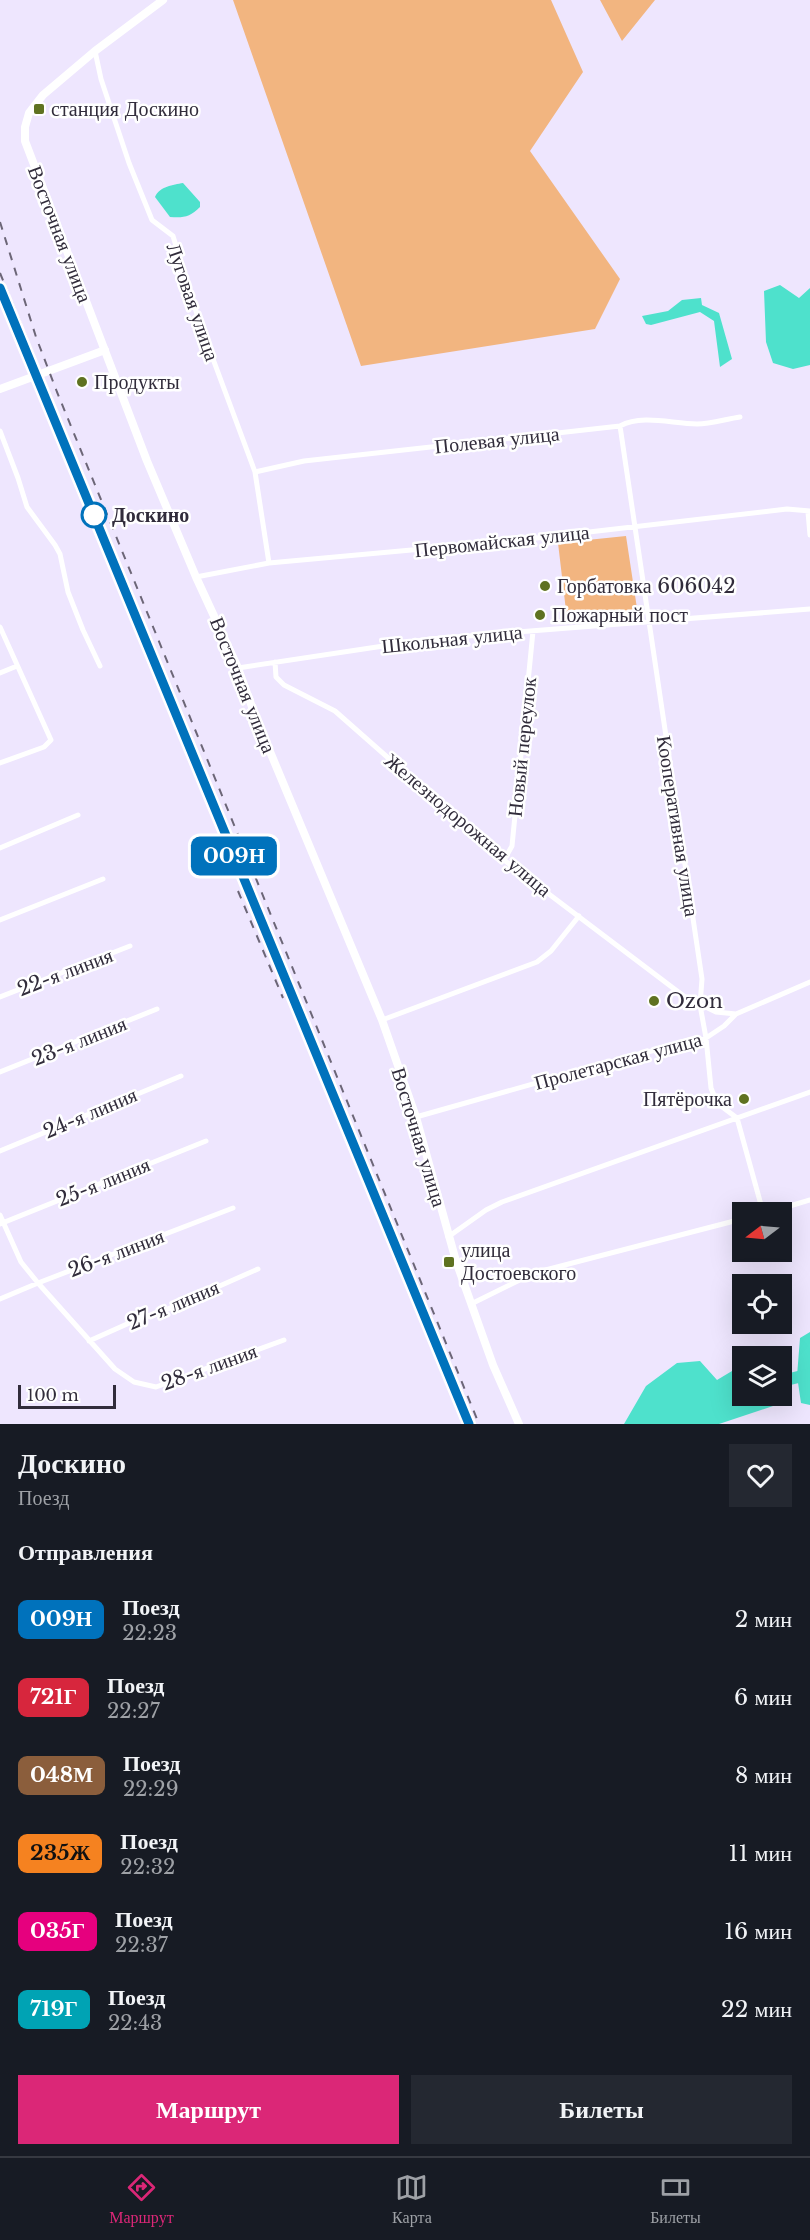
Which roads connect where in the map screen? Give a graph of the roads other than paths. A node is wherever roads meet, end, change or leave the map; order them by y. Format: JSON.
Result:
{"nodes":[{"id":1,"x":163,"y":0,"type":"edge"},
{"id":2,"x":95,"y":51,"type":"junction"},
{"id":3,"x":105,"y":350,"type":"junction"},
{"id":4,"x":0,"y":389,"type":"edge"},
{"id":5,"x":740,"y":417,"type":"dead end"},
{"id":6,"x":620,"y":426,"type":"junction"},
{"id":7,"x":0,"y":431,"type":"edge"},
{"id":8,"x":255,"y":471,"type":"junction"},
{"id":9,"x":809,"y":511,"type":"edge"},
{"id":10,"x":635,"y":527,"type":"junction"},
{"id":11,"x":810,"y":535,"type":"edge"},
{"id":12,"x":269,"y":563,"type":"junction"},
{"id":13,"x":196,"y":577,"type":"junction"},
{"id":14,"x":810,"y":609,"type":"edge"},
{"id":15,"x":648,"y":622,"type":"junction"},
{"id":16,"x":0,"y":627,"type":"edge"},
{"id":17,"x":533,"y":631,"type":"junction"},
{"id":18,"x":275,"y":662,"type":"junction"},
{"id":19,"x":17,"y":666,"type":"junction"},
{"id":20,"x":100,"y":666,"type":"dead end"},
{"id":21,"x":238,"y":668,"type":"junction"},
{"id":22,"x":0,"y":673,"type":"edge"},
{"id":23,"x":0,"y":764,"type":"edge"},
{"id":24,"x":78,"y":815,"type":"dead end"},
{"id":25,"x":0,"y":848,"type":"edge"},
{"id":26,"x":504,"y":860,"type":"junction"},
{"id":27,"x":103,"y":879,"type":"dead end"},
{"id":28,"x":579,"y":916,"type":"junction"},
{"id":29,"x":0,"y":920,"type":"edge"},
{"id":30,"x":130,"y":946,"type":"dead end"},
{"id":31,"x":810,"y":982,"type":"edge"},
{"id":32,"x":0,"y":997,"type":"edge"},
{"id":33,"x":700,"y":1005,"type":"junction"},
{"id":34,"x":157,"y":1009,"type":"dead end"},
{"id":35,"x":736,"y":1014,"type":"junction"},
{"id":36,"x":382,"y":1020,"type":"junction"},
{"id":37,"x":706,"y":1038,"type":"junction"},
{"id":38,"x":0,"y":1072,"type":"edge"},
{"id":39,"x":181,"y":1076,"type":"dead end"},
{"id":40,"x":810,"y":1092,"type":"edge"},
{"id":41,"x":416,"y":1117,"type":"junction"},
{"id":42,"x":737,"y":1118,"type":"junction"},
{"id":43,"x":206,"y":1141,"type":"dead end"},
{"id":44,"x":0,"y":1151,"type":"edge"},
{"id":45,"x":810,"y":1200,"type":"edge"},
{"id":46,"x":760,"y":1202,"type":"edge"},
{"id":47,"x":792,"y":1205,"type":"edge"},
{"id":48,"x":232,"y":1208,"type":"dead end"},
{"id":49,"x":0,"y":1215,"type":"edge"},
{"id":50,"x":732,"y":1222,"type":"edge"},
{"id":51,"x":2,"y":1224,"type":"edge"},
{"id":52,"x":448,"y":1237,"type":"junction"},
{"id":53,"x":258,"y":1269,"type":"dead end"},
{"id":54,"x":38,"y":1283,"type":"junction"},
{"id":55,"x":0,"y":1299,"type":"edge"},
{"id":56,"x":471,"y":1304,"type":"junction"},
{"id":57,"x":284,"y":1340,"type":"dead end"},
{"id":58,"x":89,"y":1341,"type":"junction"},
{"id":59,"x":519,"y":1424,"type":"edge"}],
"edges":[{"from":1,"to":2,"type":"main road","name":"Восточная улица"},
{"from":2,"to":3,"type":"main road","name":"Восточная улица"},
{"from":2,"to":8,"type":"street","name":"Луговая улица"},
{"from":3,"to":4,"type":"street"},
{"from":3,"to":13,"type":"main road","name":"Восточная улица"},
{"from":5,"to":6,"type":"street","name":"Полевая улица"},
{"from":6,"to":8,"type":"street","name":"Полевая улица"},
{"from":6,"to":10,"type":"street","name":"Кооперативная улица"},
{"from":7,"to":20,"type":"street"},
{"from":8,"to":12,"type":"street","name":"Луговая улица"},
{"from":9,"to":10,"type":"street","name":"Первомайская улица"},
{"from":9,"to":11,"type":"street"},
{"from":10,"to":12,"type":"street","name":"Первомайская улица"},
{"from":10,"to":15,"type":"street","name":"Кооперативная улица"},
{"from":12,"to":13,"type":"street","name":"Первомайская улица"},
{"from":13,"to":21,"type":"main road","name":"Восточная улица"},
{"from":14,"to":15,"type":"street","name":"Школьная улица"},
{"from":15,"to":17,"type":"street","name":"Школьная улица"},
{"from":15,"to":33,"type":"street","name":"Кооперативная улица"},
{"from":16,"to":19,"type":"street"},
{"from":17,"to":18,"type":"street","name":"Школьная улица"},
{"from":17,"to":26,"type":"street","name":"Новый переулок"},
{"from":18,"to":21,"type":"street","name":"Школьная улица"},
{"from":18,"to":26,"type":"street","name":"Железнодорожная улица"},
{"from":19,"to":22,"type":"street"},
{"from":19,"to":23,"type":"street"},
{"from":21,"to":36,"type":"main road","name":"Восточная улица"},
{"from":24,"to":25,"type":"street"},
{"from":26,"to":28,"type":"street","name":"Железнодорожная улица"},
{"from":27,"to":29,"type":"street"},
{"from":28,"to":33,"type":"street","name":"Железнодорожная улица"},
{"from":28,"to":36,"type":"street"},
{"from":30,"to":32,"type":"street","name":"22-я линия"},
{"from":31,"to":35,"type":"street","name":"Пролетарская улица"},
{"from":33,"to":35,"type":"street","name":"Железнодорожная улица"},
{"from":33,"to":37,"type":"street","name":"Кооперативная улица"},
{"from":34,"to":38,"type":"street","name":"23-я линия"},
{"from":35,"to":37,"type":"street","name":"Пролетарская улица"},
{"from":36,"to":41,"type":"main road","name":"Восточная улица"},
{"from":37,"to":41,"type":"street","name":"Пролетарская улица"},
{"from":37,"to":42,"type":"street","name":"Кооперативная улица"},
{"from":39,"to":44,"type":"street","name":"24-я линия"},
{"from":40,"to":42,"type":"street"},
{"from":41,"to":52,"type":"main road","name":"Восточная улица"},
{"from":42,"to":46,"type":"street"},
{"from":42,"to":52,"type":"street"},
{"from":43,"to":51,"type":"street","name":"25-я линия"},
{"from":45,"to":47,"type":"street"},
{"from":48,"to":54,"type":"street","name":"26-я линия"},
{"from":49,"to":51,"type":"street"},
{"from":50,"to":56,"type":"street"},
{"from":51,"to":54,"type":"street"},
{"from":52,"to":56,"type":"main road","name":"Восточная улица"},
{"from":53,"to":58,"type":"street","name":"27-я линия"},
{"from":54,"to":55,"type":"street","name":"26-я линия"},
{"from":54,"to":58,"type":"street"},
{"from":56,"to":59,"type":"main road","name":"Восточная улица"},
{"from":57,"to":58,"type":"street","name":"28-я линия"}]}
